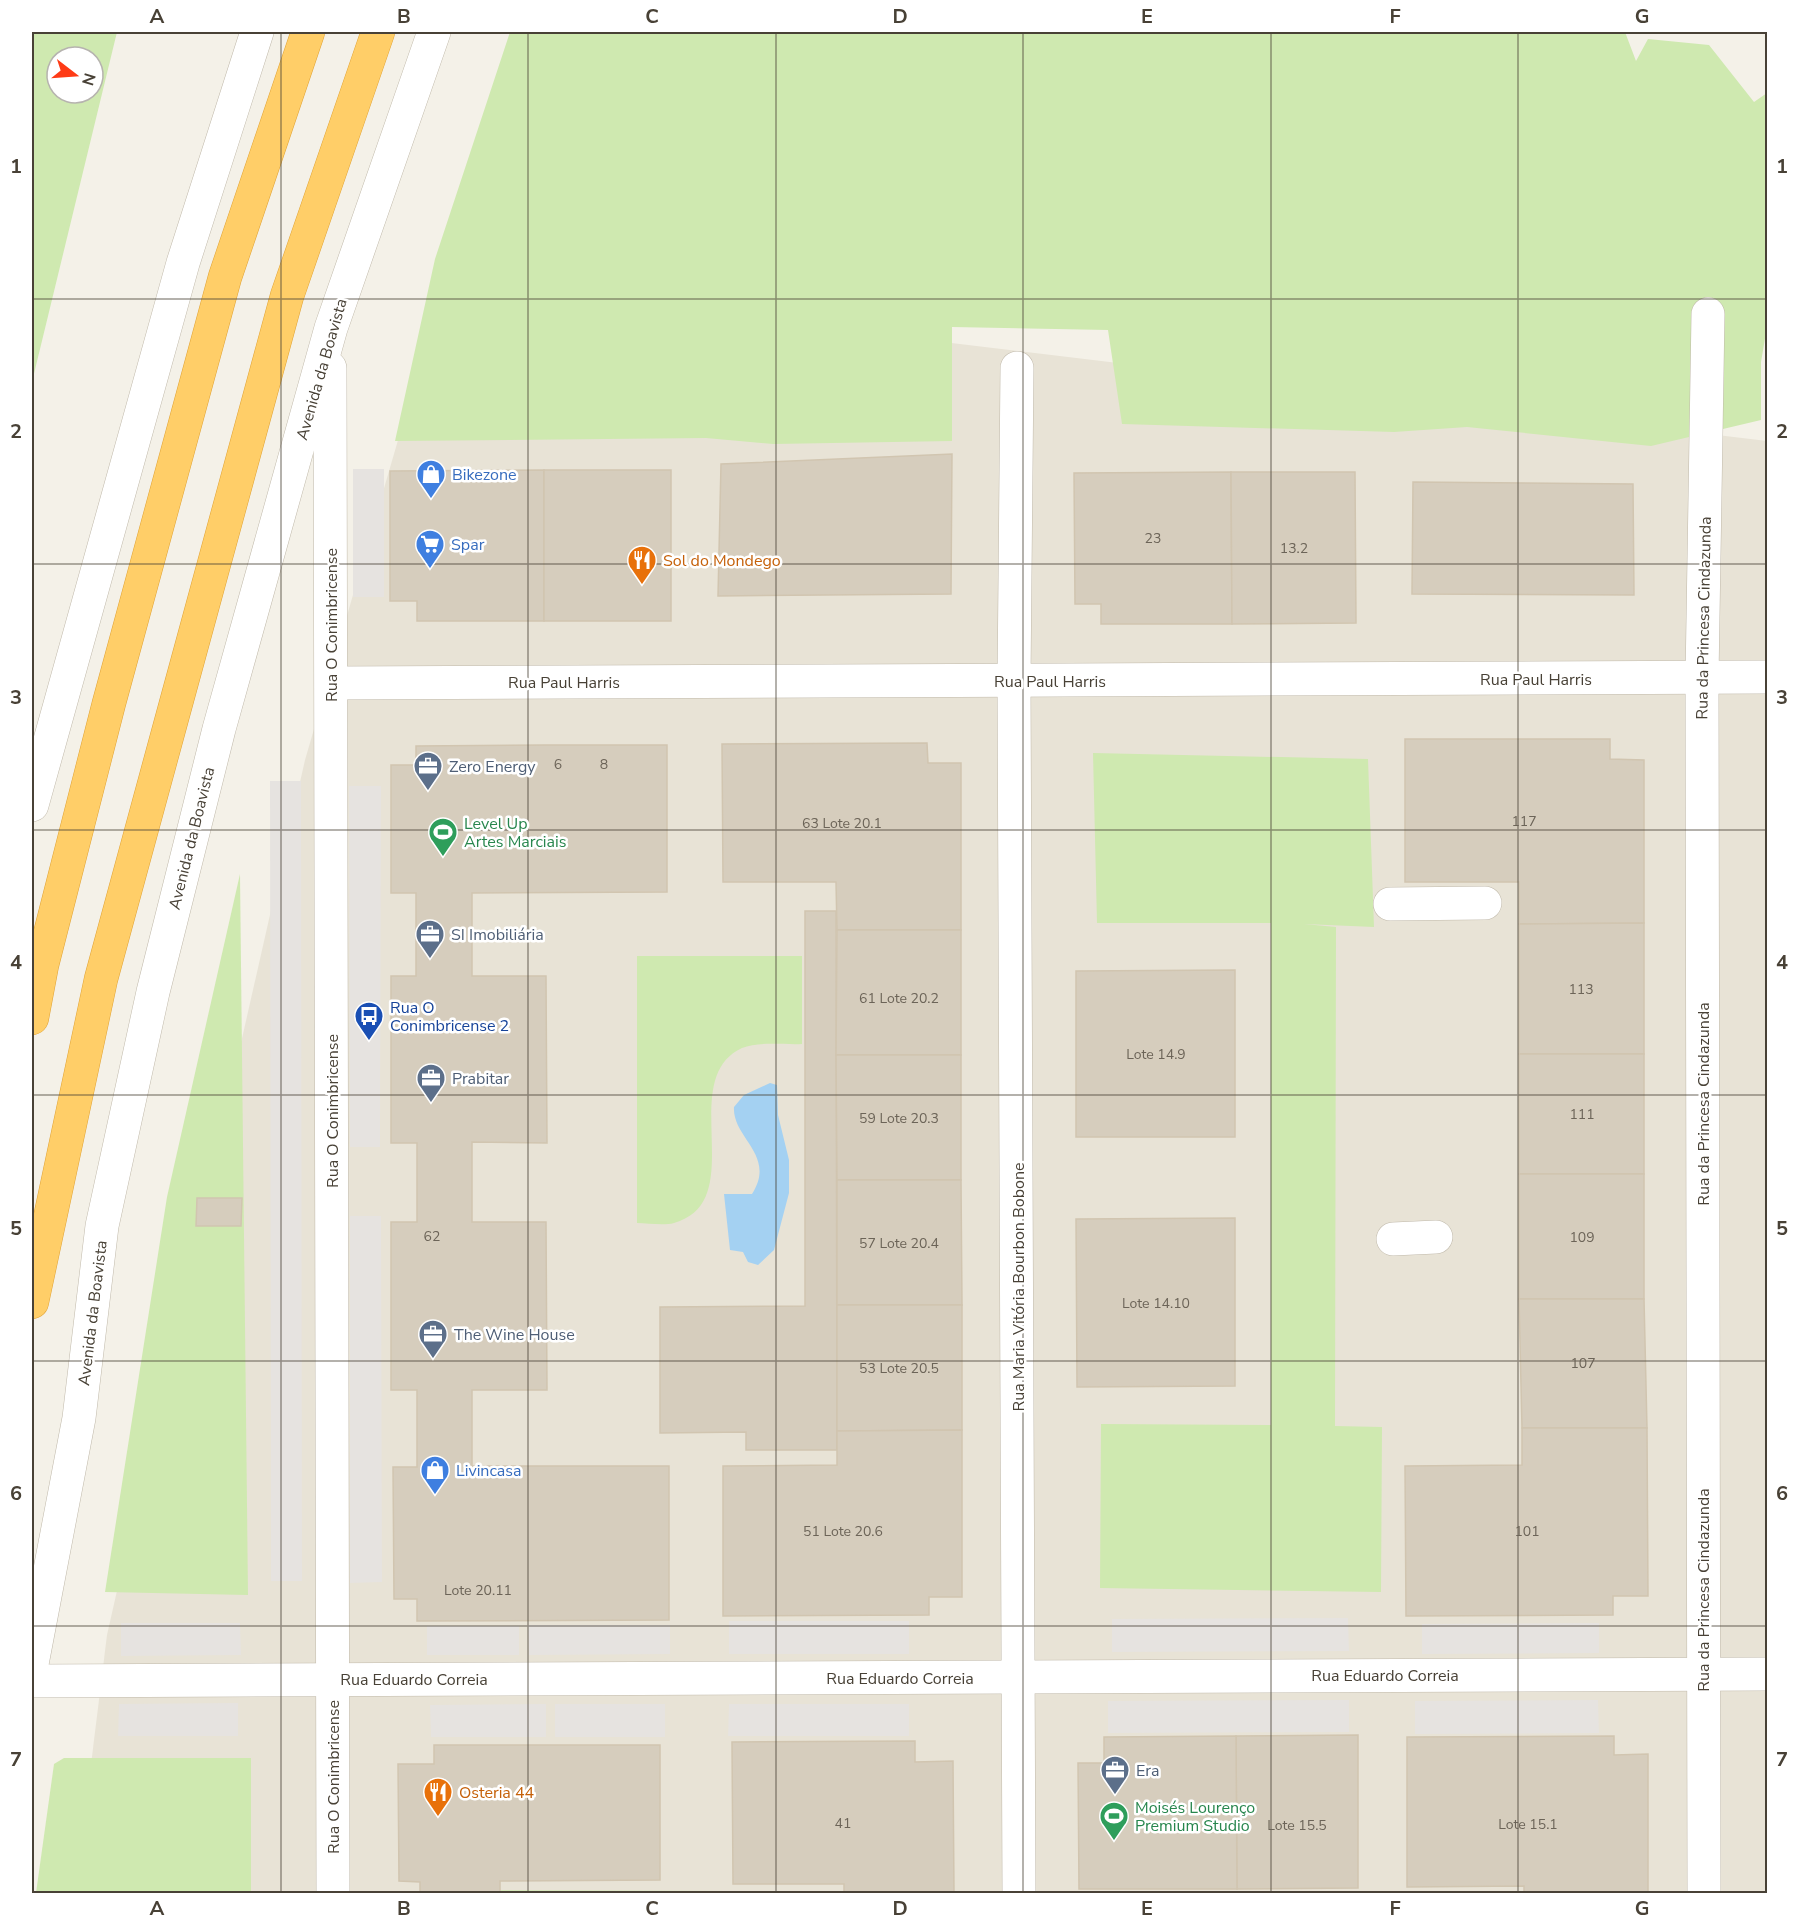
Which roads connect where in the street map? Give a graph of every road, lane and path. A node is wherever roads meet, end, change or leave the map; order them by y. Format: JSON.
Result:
{"nodes":[{"id":1,"x":257,"y":32,"type":"edge"},
{"id":2,"x":308,"y":32,"type":"edge"},
{"id":3,"x":378,"y":32,"type":"edge"},
{"id":4,"x":434,"y":32,"type":"edge"},
{"id":5,"x":1708,"y":314,"type":"dead end"},
{"id":6,"x":331,"y":328,"type":"junction"},
{"id":7,"x":1017,"y":368,"type":"dead end"},
{"id":8,"x":1767,"y":677,"type":"edge"},
{"id":9,"x":1702,"y":678,"type":"junction"},
{"id":10,"x":1014,"y":681,"type":"junction"},
{"id":11,"x":332,"y":683,"type":"junction"},
{"id":12,"x":32,"y":805,"type":"edge"},
{"id":13,"x":1485,"y":903,"type":"dead end"},
{"id":14,"x":1390,"y":904,"type":"dead end"},
{"id":15,"x":32,"y":1018,"type":"edge"},
{"id":16,"x":1436,"y":1237,"type":"dead end"},
{"id":17,"x":1393,"y":1239,"type":"dead end"},
{"id":18,"x":32,"y":1302,"type":"edge"},
{"id":19,"x":32,"y":1664,"type":"edge"},
{"id":20,"x":1703,"y":1674,"type":"junction"},
{"id":21,"x":1767,"y":1674,"type":"edge"},
{"id":22,"x":1018,"y":1677,"type":"junction"},
{"id":23,"x":333,"y":1680,"type":"junction"},
{"id":24,"x":32,"y":1681,"type":"edge"},
{"id":25,"x":333,"y":1893,"type":"edge"},
{"id":26,"x":1019,"y":1893,"type":"edge"},
{"id":27,"x":1704,"y":1893,"type":"edge"}],
"edges":[{"from":1,"to":12,"type":"street"},
{"from":2,"to":15,"type":"highway"},
{"from":3,"to":18,"type":"highway"},
{"from":4,"to":6,"type":"street","name":"Avenida da Boavista"},
{"from":5,"to":9,"type":"street","name":"Rua da Princesa Cindazunda"},
{"from":6,"to":11,"type":"street","name":"Rua O Conimbricense"},
{"from":6,"to":19,"type":"street","name":"Avenida da Boavista"},
{"from":7,"to":10,"type":"street","name":"Rua Maria Vitória Bourbon Bobone"},
{"from":8,"to":9,"type":"street","name":"Rua Paul Harris"},
{"from":9,"to":10,"type":"street","name":"Rua Paul Harris"},
{"from":9,"to":20,"type":"street","name":"Rua da Princesa Cindazunda"},
{"from":10,"to":11,"type":"street","name":"Rua Paul Harris"},
{"from":10,"to":22,"type":"street","name":"Rua Maria Vitória Bourbon Bobone"},
{"from":11,"to":23,"type":"street","name":"Rua O Conimbricense"},
{"from":13,"to":14,"type":"street"},
{"from":16,"to":17,"type":"street"},
{"from":20,"to":21,"type":"street","name":"Rua Eduardo Correia"},
{"from":20,"to":22,"type":"street","name":"Rua Eduardo Correia"},
{"from":20,"to":27,"type":"street","name":"Rua da Princesa Cindazunda"},
{"from":22,"to":23,"type":"street","name":"Rua Eduardo Correia"},
{"from":22,"to":26,"type":"street","name":"Rua Maria Vitória Bourbon Bobone"},
{"from":23,"to":24,"type":"street","name":"Rua Eduardo Correia"},
{"from":23,"to":25,"type":"street","name":"Rua O Conimbricense"}]}
